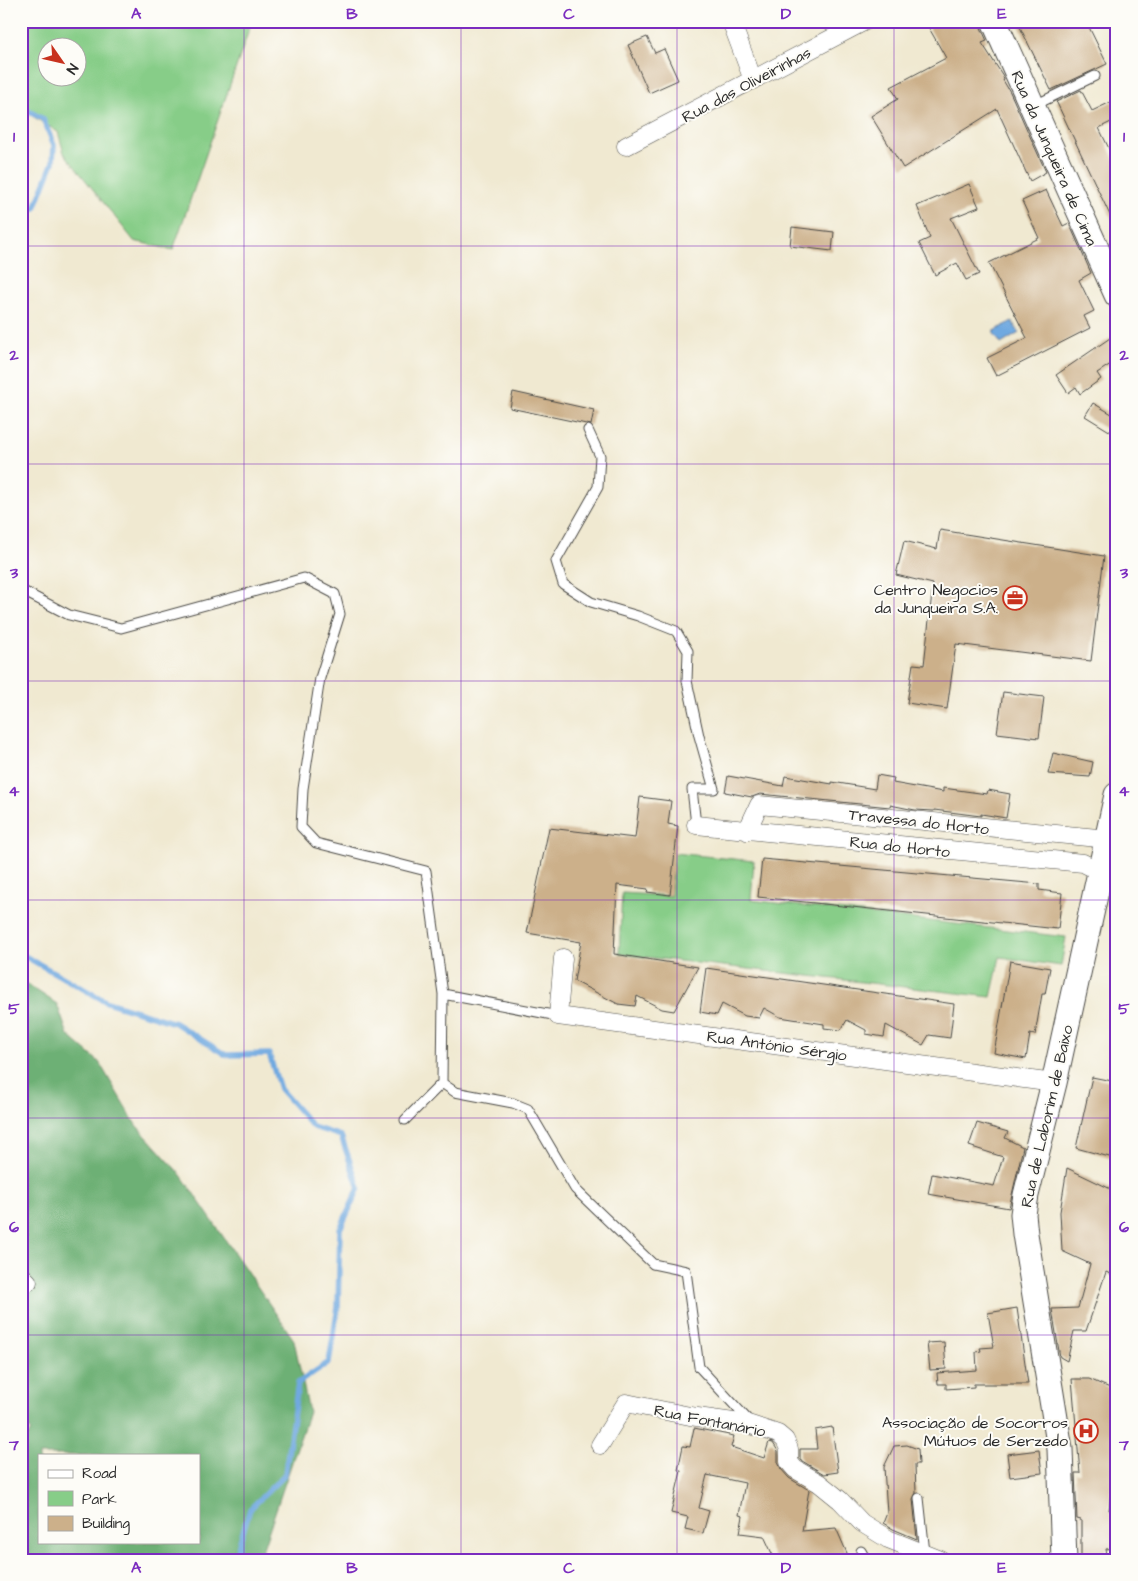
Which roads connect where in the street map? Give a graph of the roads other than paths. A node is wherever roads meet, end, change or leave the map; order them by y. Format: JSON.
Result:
{"nodes":[{"id":1,"x":731,"y":21,"type":"edge"},
{"id":2,"x":866,"y":21,"type":"edge"},
{"id":3,"x":994,"y":21,"type":"edge"},
{"id":4,"x":1095,"y":76,"type":"dead end"},
{"id":5,"x":753,"y":80,"type":"junction"},
{"id":6,"x":1032,"y":107,"type":"junction"},
{"id":7,"x":626,"y":146,"type":"dead end"},
{"id":8,"x":1117,"y":295,"type":"edge"},
{"id":9,"x":588,"y":430,"type":"dead end"},
{"id":10,"x":21,"y":590,"type":"edge"},
{"id":11,"x":1117,"y":795,"type":"edge"},
{"id":12,"x":696,"y":826,"type":"joint"},
{"id":13,"x":747,"y":831,"type":"junction"},
{"id":14,"x":1108,"y":840,"type":"junction"},
{"id":15,"x":1101,"y":872,"type":"junction"},
{"id":16,"x":563,"y":958,"type":"dead end"},
{"id":17,"x":442,"y":994,"type":"junction"},
{"id":18,"x":558,"y":1016,"type":"junction"},
{"id":19,"x":442,"y":1083,"type":"junction"},
{"id":20,"x":1054,"y":1083,"type":"junction"},
{"id":21,"x":405,"y":1120,"type":"dead end"},
{"id":22,"x":754,"y":1426,"type":"junction"},
{"id":23,"x":600,"y":1445,"type":"dead end"},
{"id":24,"x":919,"y":1498,"type":"dead end"},
{"id":25,"x":861,"y":1551,"type":"dead end"},
{"id":26,"x":925,"y":1553,"type":"junction"},
{"id":27,"x":866,"y":1560,"type":"edge"},
{"id":28,"x":942,"y":1560,"type":"edge"},
{"id":29,"x":1064,"y":1560,"type":"edge"}],
"edges":[{"from":1,"to":5,"type":"street"},
{"from":2,"to":5,"type":"street","name":"Rua das Oliveirinhas"},
{"from":3,"to":6,"type":"main road","name":"Rua da Junqueira de Cima"},
{"from":4,"to":6,"type":"lane"},
{"from":5,"to":7,"type":"street","name":"Rua das Oliveirinhas"},
{"from":6,"to":8,"type":"main road","name":"Rua da Junqueira de Cima"},
{"from":9,"to":12,"type":"lane"},
{"from":10,"to":17,"type":"lane"},
{"from":11,"to":14,"type":"main road","name":"Rua de Laborim de Baixo"},
{"from":12,"to":13,"type":"street","name":"Rua do Horto"},
{"from":13,"to":14,"type":"street","name":"Travessa do Horto"},
{"from":13,"to":15,"type":"street","name":"Rua do Horto"},
{"from":14,"to":15,"type":"main road","name":"Rua de Laborim de Baixo"},
{"from":15,"to":20,"type":"main road","name":"Rua de Laborim de Baixo"},
{"from":16,"to":18,"type":"street"},
{"from":17,"to":18,"type":"lane"},
{"from":17,"to":19,"type":"lane"},
{"from":18,"to":20,"type":"street","name":"Rua António Sérgio"},
{"from":19,"to":21,"type":"lane"},
{"from":19,"to":22,"type":"lane"},
{"from":20,"to":29,"type":"main road","name":"Rua de Laborim de Baixo"},
{"from":22,"to":23,"type":"street","name":"Rua Fontanário"},
{"from":22,"to":26,"type":"street","name":"Rua Fontanário"},
{"from":24,"to":26,"type":"lane"},
{"from":25,"to":27,"type":"lane"},
{"from":26,"to":28,"type":"street","name":"Rua Fontanário"}]}
